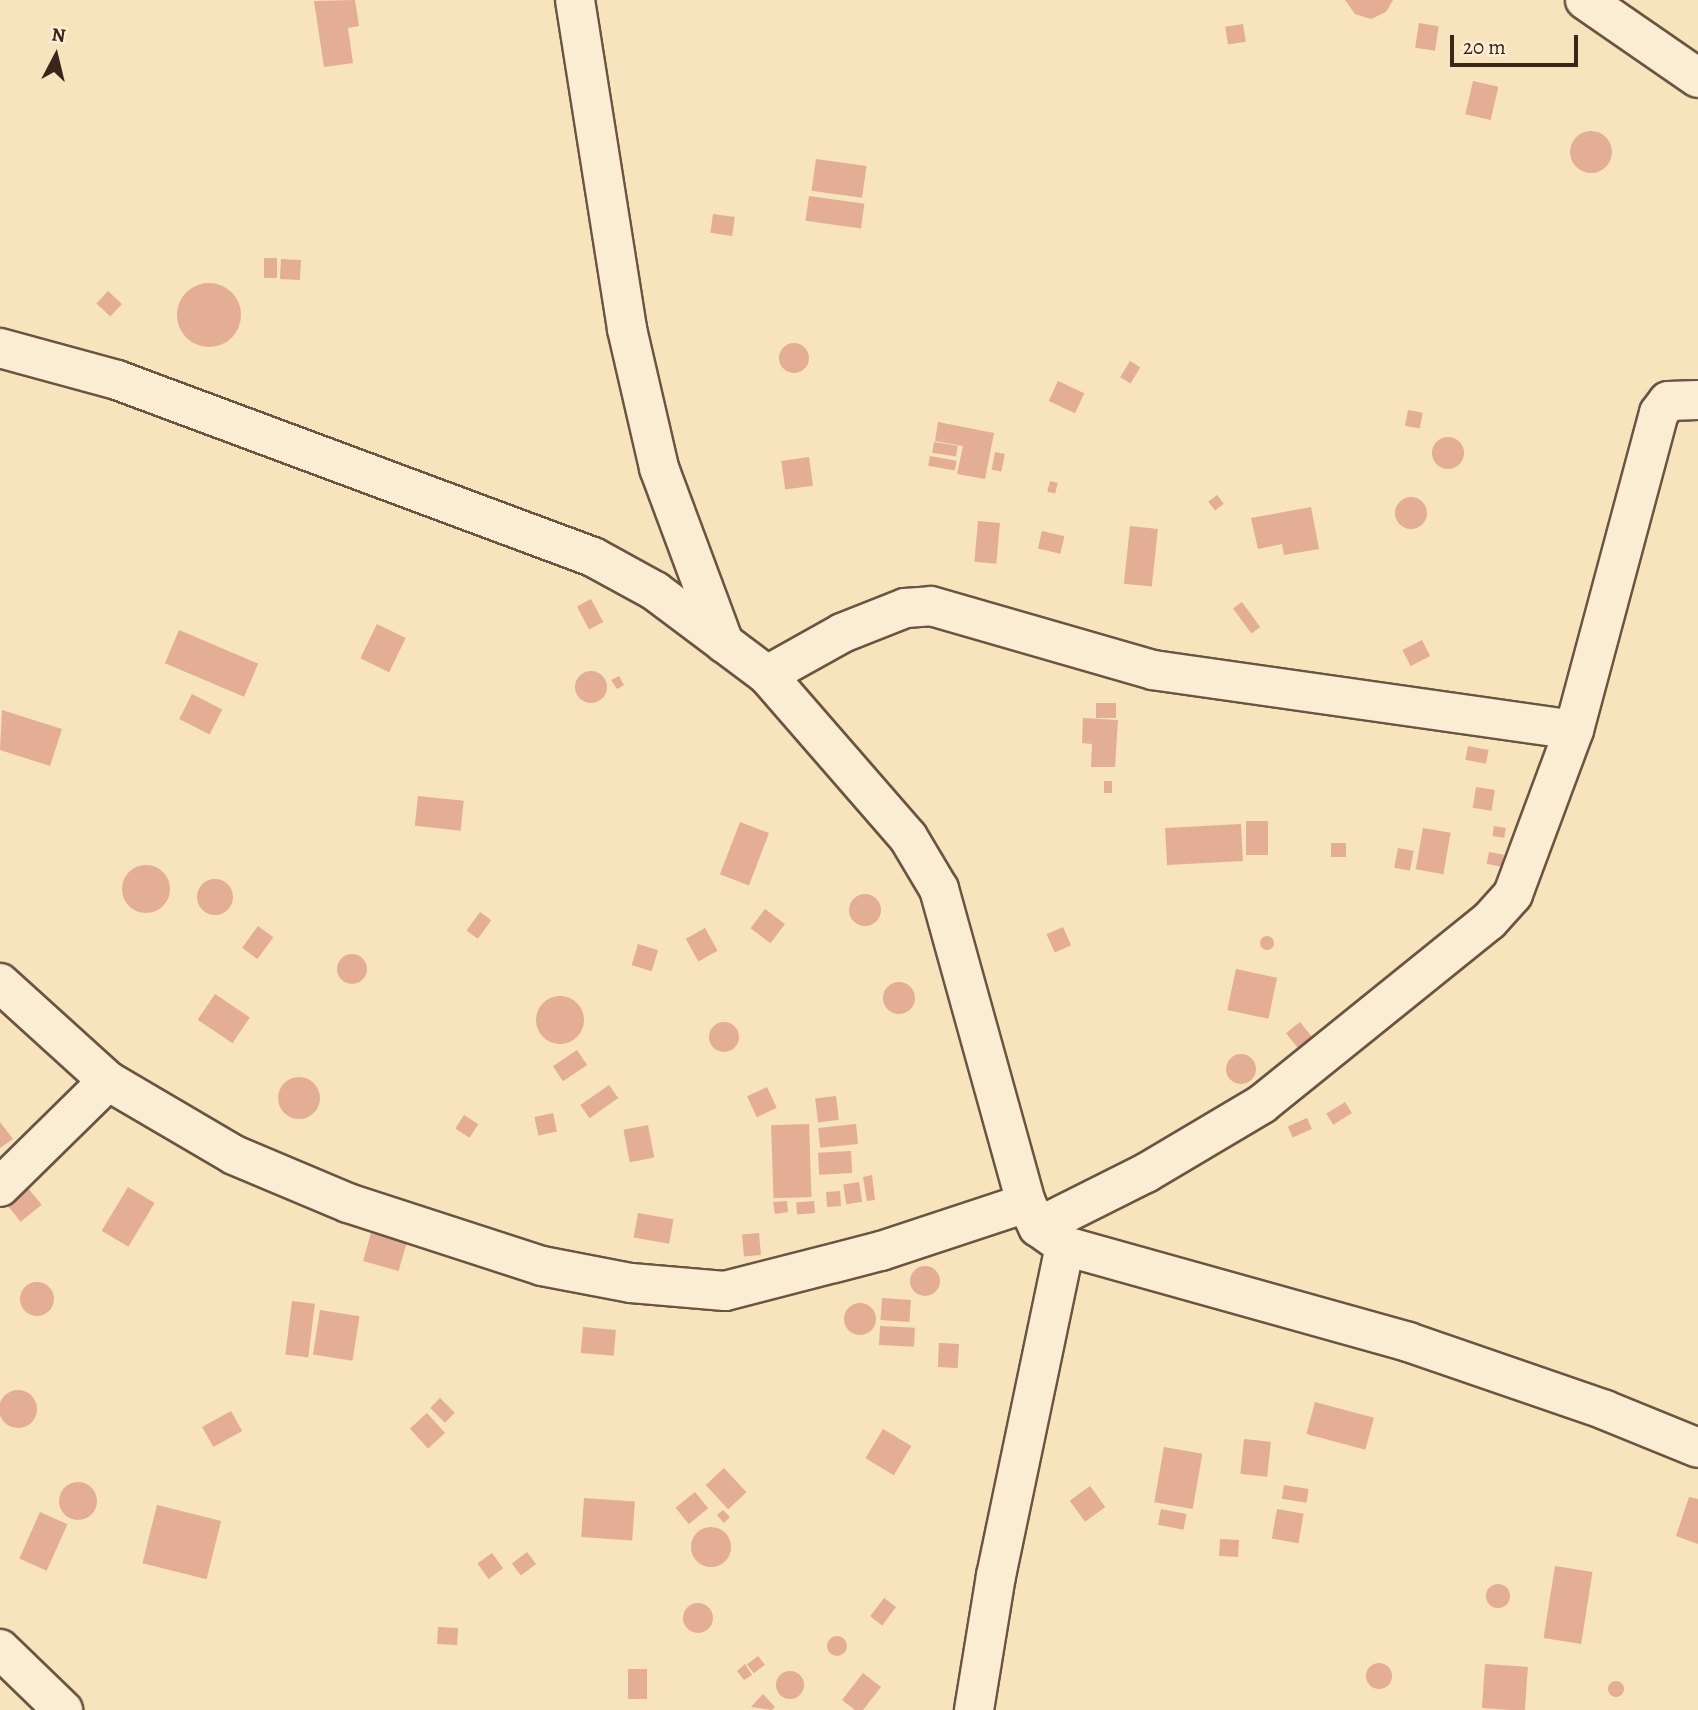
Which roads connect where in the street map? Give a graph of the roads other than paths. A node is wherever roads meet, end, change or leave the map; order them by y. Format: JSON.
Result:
{"nodes":[{"id":1,"x":575,"y":0,"type":"edge"},
{"id":2,"x":1585,"y":0,"type":"edge"},
{"id":3,"x":1698,"y":78,"type":"edge"},
{"id":4,"x":0,"y":348,"type":"edge"},
{"id":5,"x":1698,"y":400,"type":"edge"},
{"id":6,"x":724,"y":643,"type":"junction"},
{"id":7,"x":767,"y":675,"type":"junction"},
{"id":8,"x":1574,"y":730,"type":"junction"},
{"id":9,"x":0,"y":983,"type":"edge"},
{"id":10,"x":108,"y":1081,"type":"junction"},
{"id":11,"x":0,"y":1187,"type":"edge"},
{"id":12,"x":1043,"y":1226,"type":"junction"},
{"id":13,"x":1698,"y":1448,"type":"edge"},
{"id":14,"x":0,"y":1649,"type":"edge"},
{"id":15,"x":62,"y":1710,"type":"edge"},
{"id":16,"x":974,"y":1710,"type":"edge"}],
"edges":[{"from":1,"to":6,"type":"street"},
{"from":2,"to":3,"type":"street"},
{"from":4,"to":6,"type":"street"},
{"from":5,"to":8,"type":"street"},
{"from":6,"to":7,"type":"street"},
{"from":7,"to":8,"type":"street"},
{"from":7,"to":12,"type":"street"},
{"from":8,"to":12,"type":"street"},
{"from":9,"to":10,"type":"street"},
{"from":10,"to":11,"type":"street"},
{"from":10,"to":12,"type":"street"},
{"from":12,"to":13,"type":"street"},
{"from":12,"to":16,"type":"street"},
{"from":14,"to":15,"type":"street"}]}
